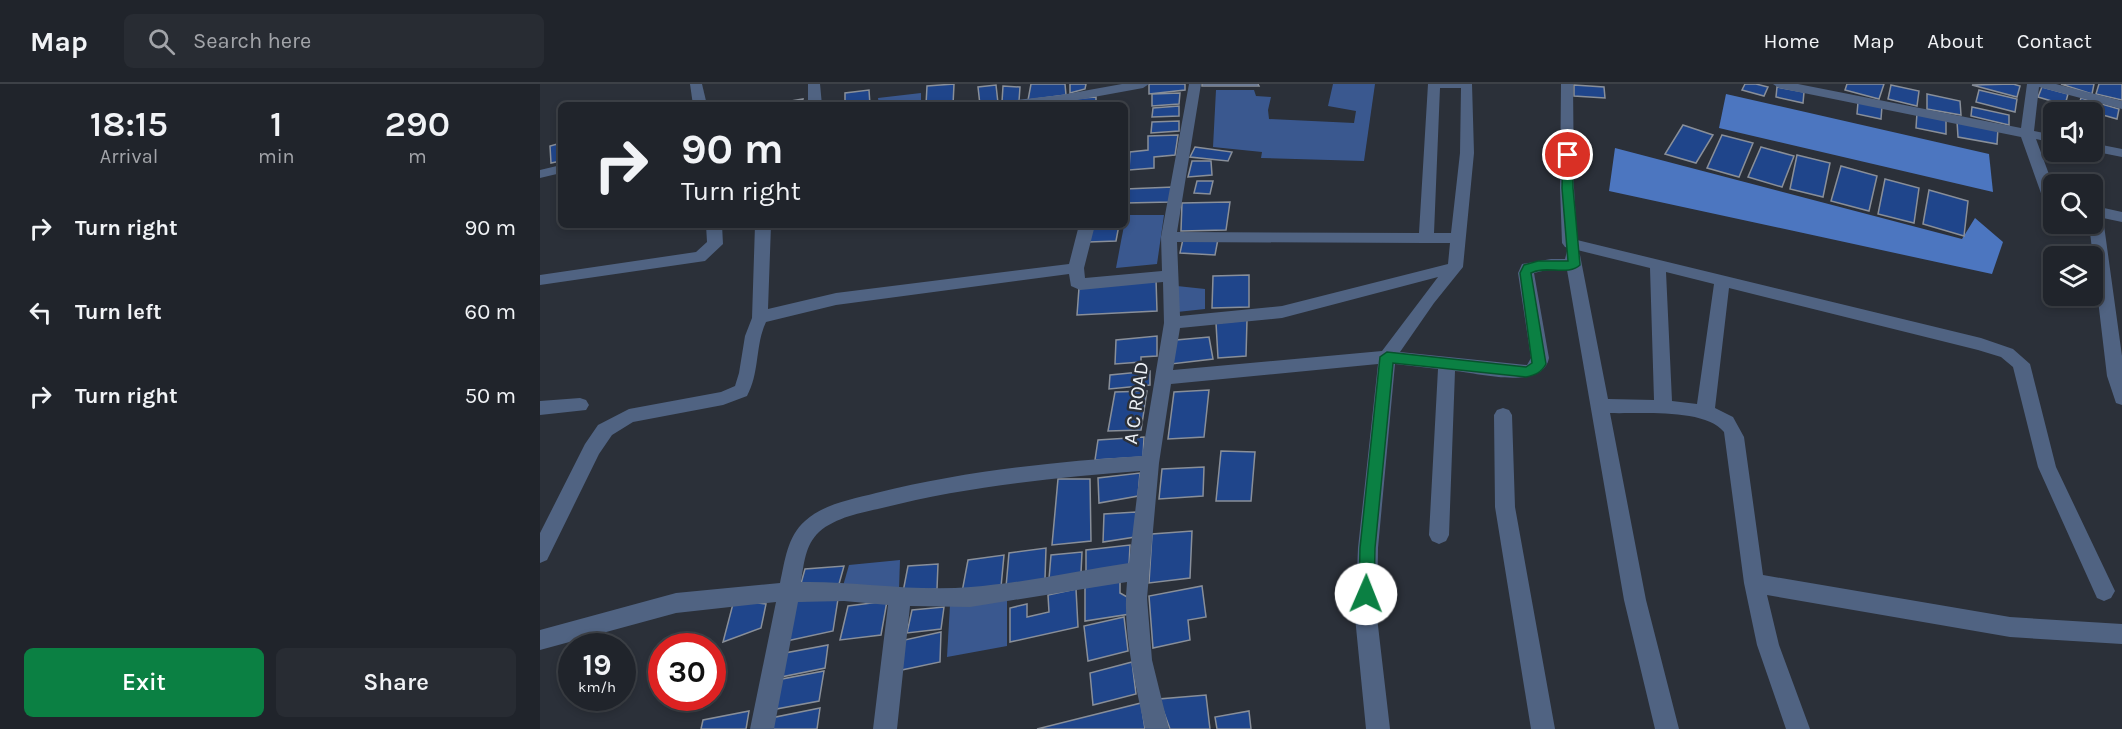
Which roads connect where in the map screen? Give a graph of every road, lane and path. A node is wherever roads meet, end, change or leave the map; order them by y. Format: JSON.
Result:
{"nodes":[{"id":1,"x":696,"y":84,"type":"edge"},
{"id":2,"x":814,"y":84,"type":"edge"},
{"id":3,"x":1143,"y":84,"type":"edge"},
{"id":4,"x":1195,"y":84,"type":"edge"},
{"id":5,"x":1435,"y":84,"type":"edge"},
{"id":6,"x":1567,"y":84,"type":"edge"},
{"id":7,"x":1779,"y":84,"type":"edge"},
{"id":8,"x":2033,"y":84,"type":"edge"},
{"id":9,"x":2042,"y":84,"type":"edge"},
{"id":10,"x":1112,"y":90,"type":"junction"},
{"id":11,"x":699,"y":102,"type":"edge"},
{"id":12,"x":815,"y":102,"type":"edge"},
{"id":13,"x":1029,"y":102,"type":"edge"},
{"id":14,"x":1110,"y":102,"type":"edge"},
{"id":15,"x":2122,"y":105,"type":"edge"},
{"id":16,"x":2027,"y":133,"type":"junction"},
{"id":17,"x":2043,"y":137,"type":"edge"},
{"id":18,"x":2103,"y":149,"type":"edge"},
{"id":19,"x":2122,"y":153,"type":"edge"},
{"id":20,"x":558,"y":170,"type":"edge"},
{"id":21,"x":540,"y":174,"type":"edge"},
{"id":22,"x":2043,"y":179,"type":"edge"},
{"id":23,"x":2103,"y":213,"type":"edge"},
{"id":24,"x":2122,"y":217,"type":"edge"},
{"id":25,"x":714,"y":228,"type":"edge"},
{"id":26,"x":763,"y":228,"type":"edge"},
{"id":27,"x":1086,"y":228,"type":"edge"},
{"id":28,"x":2097,"y":234,"type":"edge"},
{"id":29,"x":1169,"y":237,"type":"junction"},
{"id":30,"x":1426,"y":238,"type":"junction"},
{"id":31,"x":1458,"y":238,"type":"junction"},
{"id":32,"x":1570,"y":243,"type":"junction"},
{"id":33,"x":1574,"y":265,"type":"junction"},
{"id":34,"x":1658,"y":266,"type":"junction"},
{"id":35,"x":1455,"y":267,"type":"junction"},
{"id":36,"x":1076,"y":268,"type":"junction"},
{"id":37,"x":1170,"y":276,"type":"junction"},
{"id":38,"x":540,"y":280,"type":"edge"},
{"id":39,"x":1722,"y":282,"type":"junction"},
{"id":40,"x":760,"y":318,"type":"junction"},
{"id":41,"x":1172,"y":322,"type":"junction"},
{"id":42,"x":1387,"y":357,"type":"junction"},
{"id":43,"x":1447,"y":364,"type":"junction"},
{"id":44,"x":1162,"y":378,"type":"junction"},
{"id":45,"x":2122,"y":398,"type":"edge"},
{"id":46,"x":580,"y":405,"type":"dead end"},
{"id":47,"x":1600,"y":406,"type":"junction"},
{"id":48,"x":1663,"y":407,"type":"junction"},
{"id":49,"x":540,"y":408,"type":"edge"},
{"id":50,"x":1705,"y":413,"type":"junction"},
{"id":51,"x":1503,"y":415,"type":"dead end"},
{"id":52,"x":1150,"y":464,"type":"junction"},
{"id":53,"x":1439,"y":535,"type":"dead end"},
{"id":54,"x":540,"y":554,"type":"edge"},
{"id":55,"x":1139,"y":571,"type":"junction"},
{"id":56,"x":1754,"y":583,"type":"junction"},
{"id":57,"x":2104,"y":591,"type":"dead end"},
{"id":58,"x":789,"y":593,"type":"junction"},
{"id":59,"x":900,"y":596,"type":"junction"},
{"id":60,"x":2122,"y":634,"type":"edge"},
{"id":61,"x":540,"y":640,"type":"edge"},
{"id":62,"x":762,"y":729,"type":"edge"},
{"id":63,"x":885,"y":729,"type":"edge"},
{"id":64,"x":1157,"y":729,"type":"edge"},
{"id":65,"x":1378,"y":729,"type":"edge"},
{"id":66,"x":1544,"y":729,"type":"edge"},
{"id":67,"x":1666,"y":729,"type":"edge"},
{"id":68,"x":1798,"y":729,"type":"edge"}],
"edges":[{"from":1,"to":11,"type":"street"},
{"from":2,"to":12,"type":"street"},
{"from":3,"to":10,"type":"street"},
{"from":4,"to":29,"type":"street","name":"A C ROAD"},
{"from":5,"to":30,"type":"street"},
{"from":5,"to":31,"type":"street"},
{"from":6,"to":32,"type":"street"},
{"from":7,"to":16,"type":"street"},
{"from":8,"to":16,"type":"street"},
{"from":9,"to":15,"type":"street"},
{"from":10,"to":13,"type":"street"},
{"from":10,"to":14,"type":"street"},
{"from":16,"to":17,"type":"street"},
{"from":16,"to":22,"type":"street"},
{"from":18,"to":19,"type":"street"},
{"from":20,"to":21,"type":"street"},
{"from":23,"to":24,"type":"street"},
{"from":25,"to":38,"type":"street"},
{"from":26,"to":40,"type":"street"},
{"from":27,"to":36,"type":"street"},
{"from":28,"to":45,"type":"street"},
{"from":29,"to":30,"type":"street"},
{"from":29,"to":37,"type":"street","name":"A C ROAD"},
{"from":30,"to":31,"type":"street"},
{"from":31,"to":35,"type":"street"},
{"from":32,"to":33,"type":"street"},
{"from":32,"to":34,"type":"street"},
{"from":33,"to":43,"type":"street"},
{"from":33,"to":47,"type":"street"},
{"from":34,"to":39,"type":"street"},
{"from":34,"to":48,"type":"street"},
{"from":35,"to":41,"type":"street"},
{"from":35,"to":42,"type":"street"},
{"from":36,"to":37,"type":"street"},
{"from":36,"to":40,"type":"street"},
{"from":37,"to":41,"type":"street","name":"A C ROAD"},
{"from":39,"to":50,"type":"street"},
{"from":39,"to":57,"type":"street"},
{"from":40,"to":54,"type":"street"},
{"from":41,"to":44,"type":"street","name":"A C ROAD"},
{"from":42,"to":43,"type":"street"},
{"from":42,"to":44,"type":"street"},
{"from":42,"to":65,"type":"street"},
{"from":43,"to":53,"type":"street"},
{"from":44,"to":52,"type":"street","name":"A C ROAD"},
{"from":46,"to":49,"type":"street"},
{"from":47,"to":48,"type":"street"},
{"from":47,"to":67,"type":"street"},
{"from":48,"to":50,"type":"street"},
{"from":50,"to":56,"type":"street"},
{"from":51,"to":66,"type":"street"},
{"from":52,"to":55,"type":"street","name":"A C ROAD"},
{"from":52,"to":58,"type":"street"},
{"from":55,"to":59,"type":"street"},
{"from":55,"to":64,"type":"street","name":"A C ROAD"},
{"from":56,"to":60,"type":"street"},
{"from":56,"to":68,"type":"street"},
{"from":58,"to":59,"type":"street"},
{"from":58,"to":61,"type":"street"},
{"from":58,"to":62,"type":"street"},
{"from":59,"to":63,"type":"street"}]}
